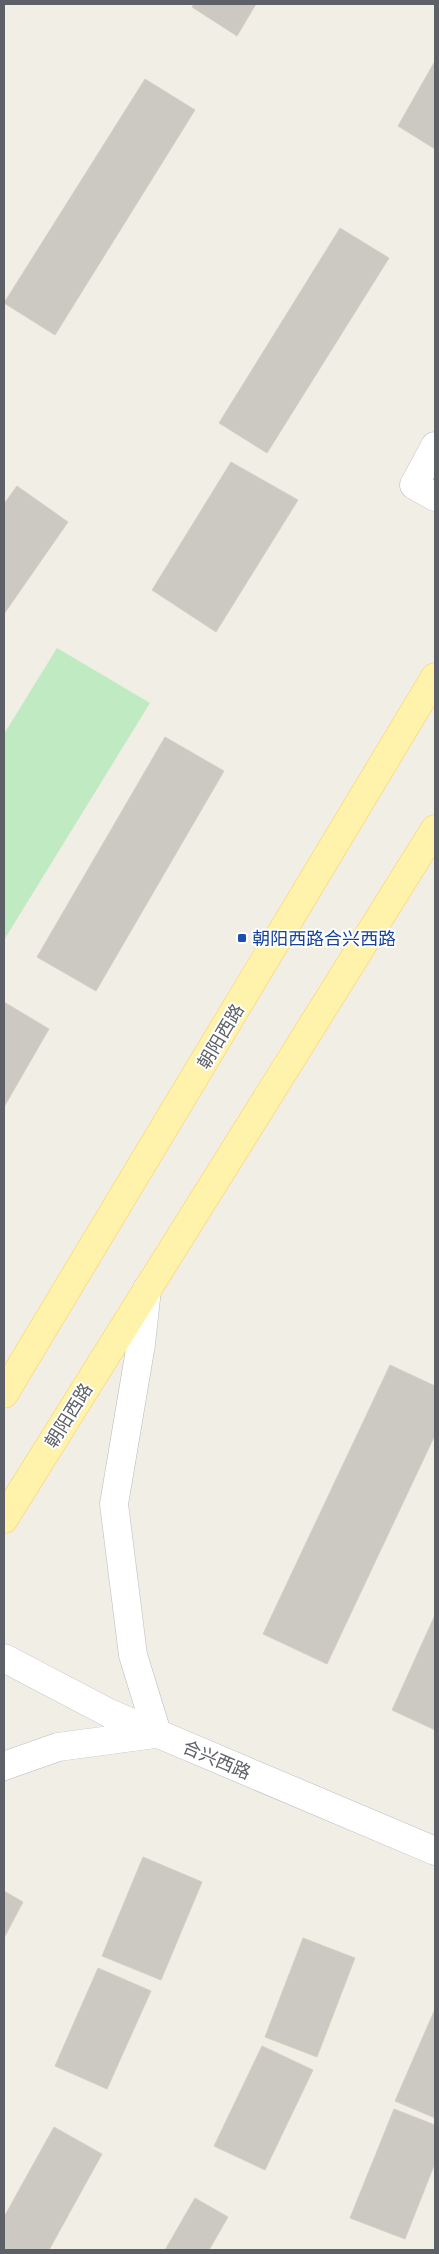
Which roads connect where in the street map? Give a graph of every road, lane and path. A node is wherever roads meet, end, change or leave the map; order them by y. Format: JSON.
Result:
{"nodes":[{"id":1,"x":435,"y":446,"type":"edge"},
{"id":2,"x":435,"y":497,"type":"edge"},
{"id":3,"x":435,"y":677,"type":"edge"},
{"id":4,"x":435,"y":829,"type":"edge"},
{"id":5,"x":147,"y":1289,"type":"junction"},
{"id":6,"x":4,"y":1394,"type":"edge"},
{"id":7,"x":4,"y":1519,"type":"edge"},
{"id":8,"x":4,"y":1658,"type":"edge"},
{"id":9,"x":157,"y":1733,"type":"junction"},
{"id":10,"x":4,"y":1766,"type":"edge"},
{"id":11,"x":435,"y":1851,"type":"edge"}],
"edges":[{"from":1,"to":2,"type":"street"},
{"from":3,"to":6,"type":"main road","name":"朝阳西路"},
{"from":4,"to":5,"type":"main road","name":"朝阳西路"},
{"from":5,"to":7,"type":"main road","name":"朝阳西路"},
{"from":5,"to":9,"type":"street"},
{"from":8,"to":9,"type":"street","name":"合兴西路"},
{"from":9,"to":10,"type":"street"},
{"from":9,"to":11,"type":"street","name":"合兴西路"}]}
